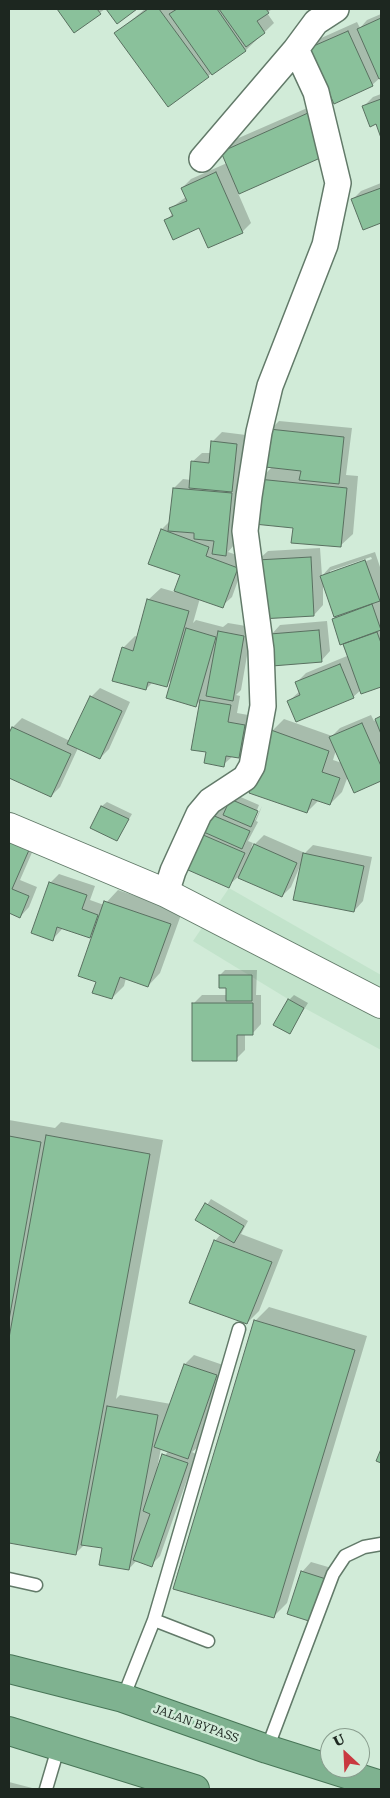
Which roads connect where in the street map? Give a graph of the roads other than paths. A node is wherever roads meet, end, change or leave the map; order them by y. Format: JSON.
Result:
{"nodes":[{"id":1,"x":336,"y":9,"type":"edge"},
{"id":2,"x":296,"y":49,"type":"junction"},
{"id":3,"x":202,"y":159,"type":"dead end"},
{"id":4,"x":9,"y":827,"type":"edge"},
{"id":5,"x":166,"y":893,"type":"junction"},
{"id":6,"x":381,"y":1004,"type":"edge"},
{"id":7,"x":239,"y":1329,"type":"dead end"},
{"id":8,"x":381,"y":1544,"type":"edge"},
{"id":9,"x":9,"y":1579,"type":"edge"},
{"id":10,"x":36,"y":1585,"type":"dead end"},
{"id":11,"x":154,"y":1620,"type":"junction"},
{"id":12,"x":208,"y":1641,"type":"dead end"},
{"id":13,"x":9,"y":1669,"type":"edge"},
{"id":14,"x":122,"y":1698,"type":"junction"},
{"id":15,"x":9,"y":1731,"type":"edge"},
{"id":16,"x":58,"y":1745,"type":"junction"},
{"id":17,"x":267,"y":1749,"type":"junction"},
{"id":18,"x":381,"y":1785,"type":"edge"},
{"id":19,"x":46,"y":1789,"type":"edge"},
{"id":20,"x":195,"y":1789,"type":"edge"}],
"edges":[{"from":1,"to":2,"type":"street"},
{"from":2,"to":3,"type":"street"},
{"from":2,"to":5,"type":"street"},
{"from":4,"to":5,"type":"street"},
{"from":5,"to":6,"type":"street"},
{"from":7,"to":11,"type":"lane"},
{"from":8,"to":17,"type":"lane"},
{"from":9,"to":10,"type":"lane"},
{"from":11,"to":12,"type":"lane"},
{"from":11,"to":14,"type":"lane"},
{"from":13,"to":14,"type":"highway","name":"JALAN BYPASS"},
{"from":14,"to":17,"type":"highway","name":"JALAN BYPASS"},
{"from":15,"to":16,"type":"highway"},
{"from":16,"to":19,"type":"lane"},
{"from":16,"to":20,"type":"highway"},
{"from":17,"to":18,"type":"highway","name":"JALAN BYPASS"}]}
